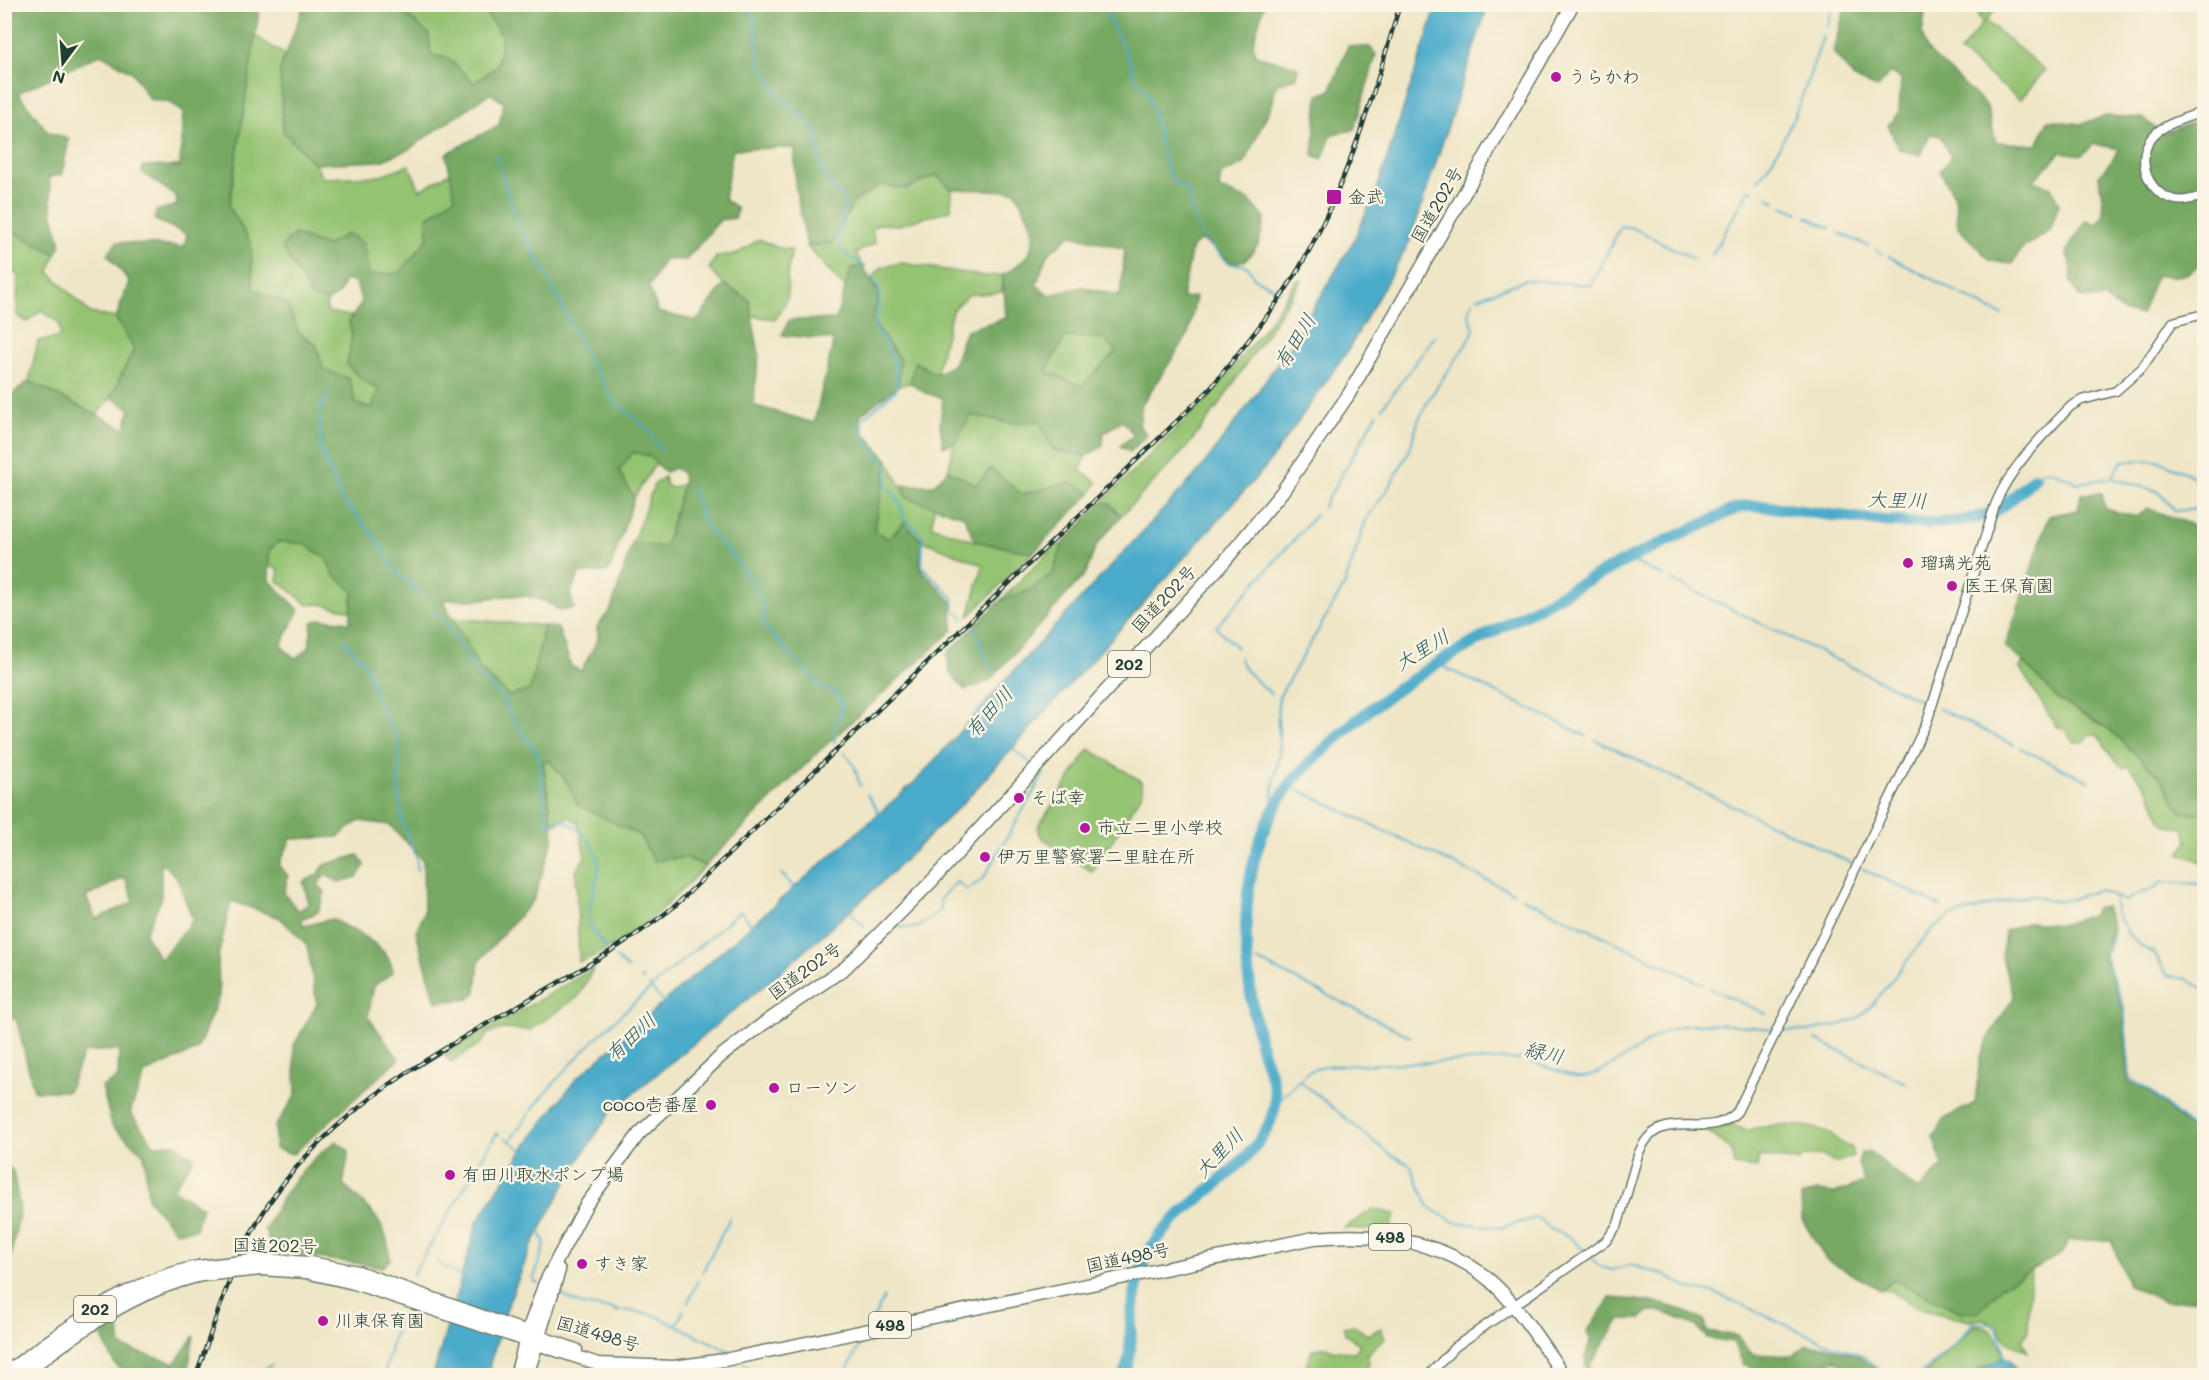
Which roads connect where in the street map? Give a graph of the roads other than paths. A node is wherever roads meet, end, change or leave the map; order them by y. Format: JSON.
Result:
{"nodes":[{"id":1,"x":1573,"y":4,"type":"edge"},
{"id":2,"x":2205,"y":111,"type":"edge"},
{"id":3,"x":2205,"y":196,"type":"edge"},
{"id":4,"x":2205,"y":314,"type":"edge"},
{"id":5,"x":200,"y":1271,"type":"junction"},
{"id":6,"x":1515,"y":1307,"type":"junction"},
{"id":7,"x":526,"y":1336,"type":"junction"},
{"id":8,"x":4,"y":1374,"type":"edge"},
{"id":9,"x":20,"y":1376,"type":"edge"},
{"id":10,"x":516,"y":1376,"type":"edge"},
{"id":11,"x":527,"y":1376,"type":"edge"},
{"id":12,"x":1428,"y":1376,"type":"edge"},
{"id":13,"x":1564,"y":1376,"type":"edge"}],
"edges":[{"from":1,"to":7,"type":"highway","name":"国道202号","number":"202"},
{"from":2,"to":3,"type":"street"},
{"from":4,"to":6,"type":"street"},
{"from":5,"to":7,"type":"highway","name":"国道202号","number":"202","bridge":true},
{"from":5,"to":8,"type":"highway","name":"国道202号","number":"202"},
{"from":5,"to":9,"type":"highway","name":"国道202号","number":"202"},
{"from":6,"to":7,"type":"highway","name":"国道498号","number":"498"},
{"from":6,"to":12,"type":"street"},
{"from":6,"to":13,"type":"highway","name":"国道498号","number":"498"},
{"from":7,"to":10,"type":"highway"},
{"from":7,"to":11,"type":"highway"}]}
